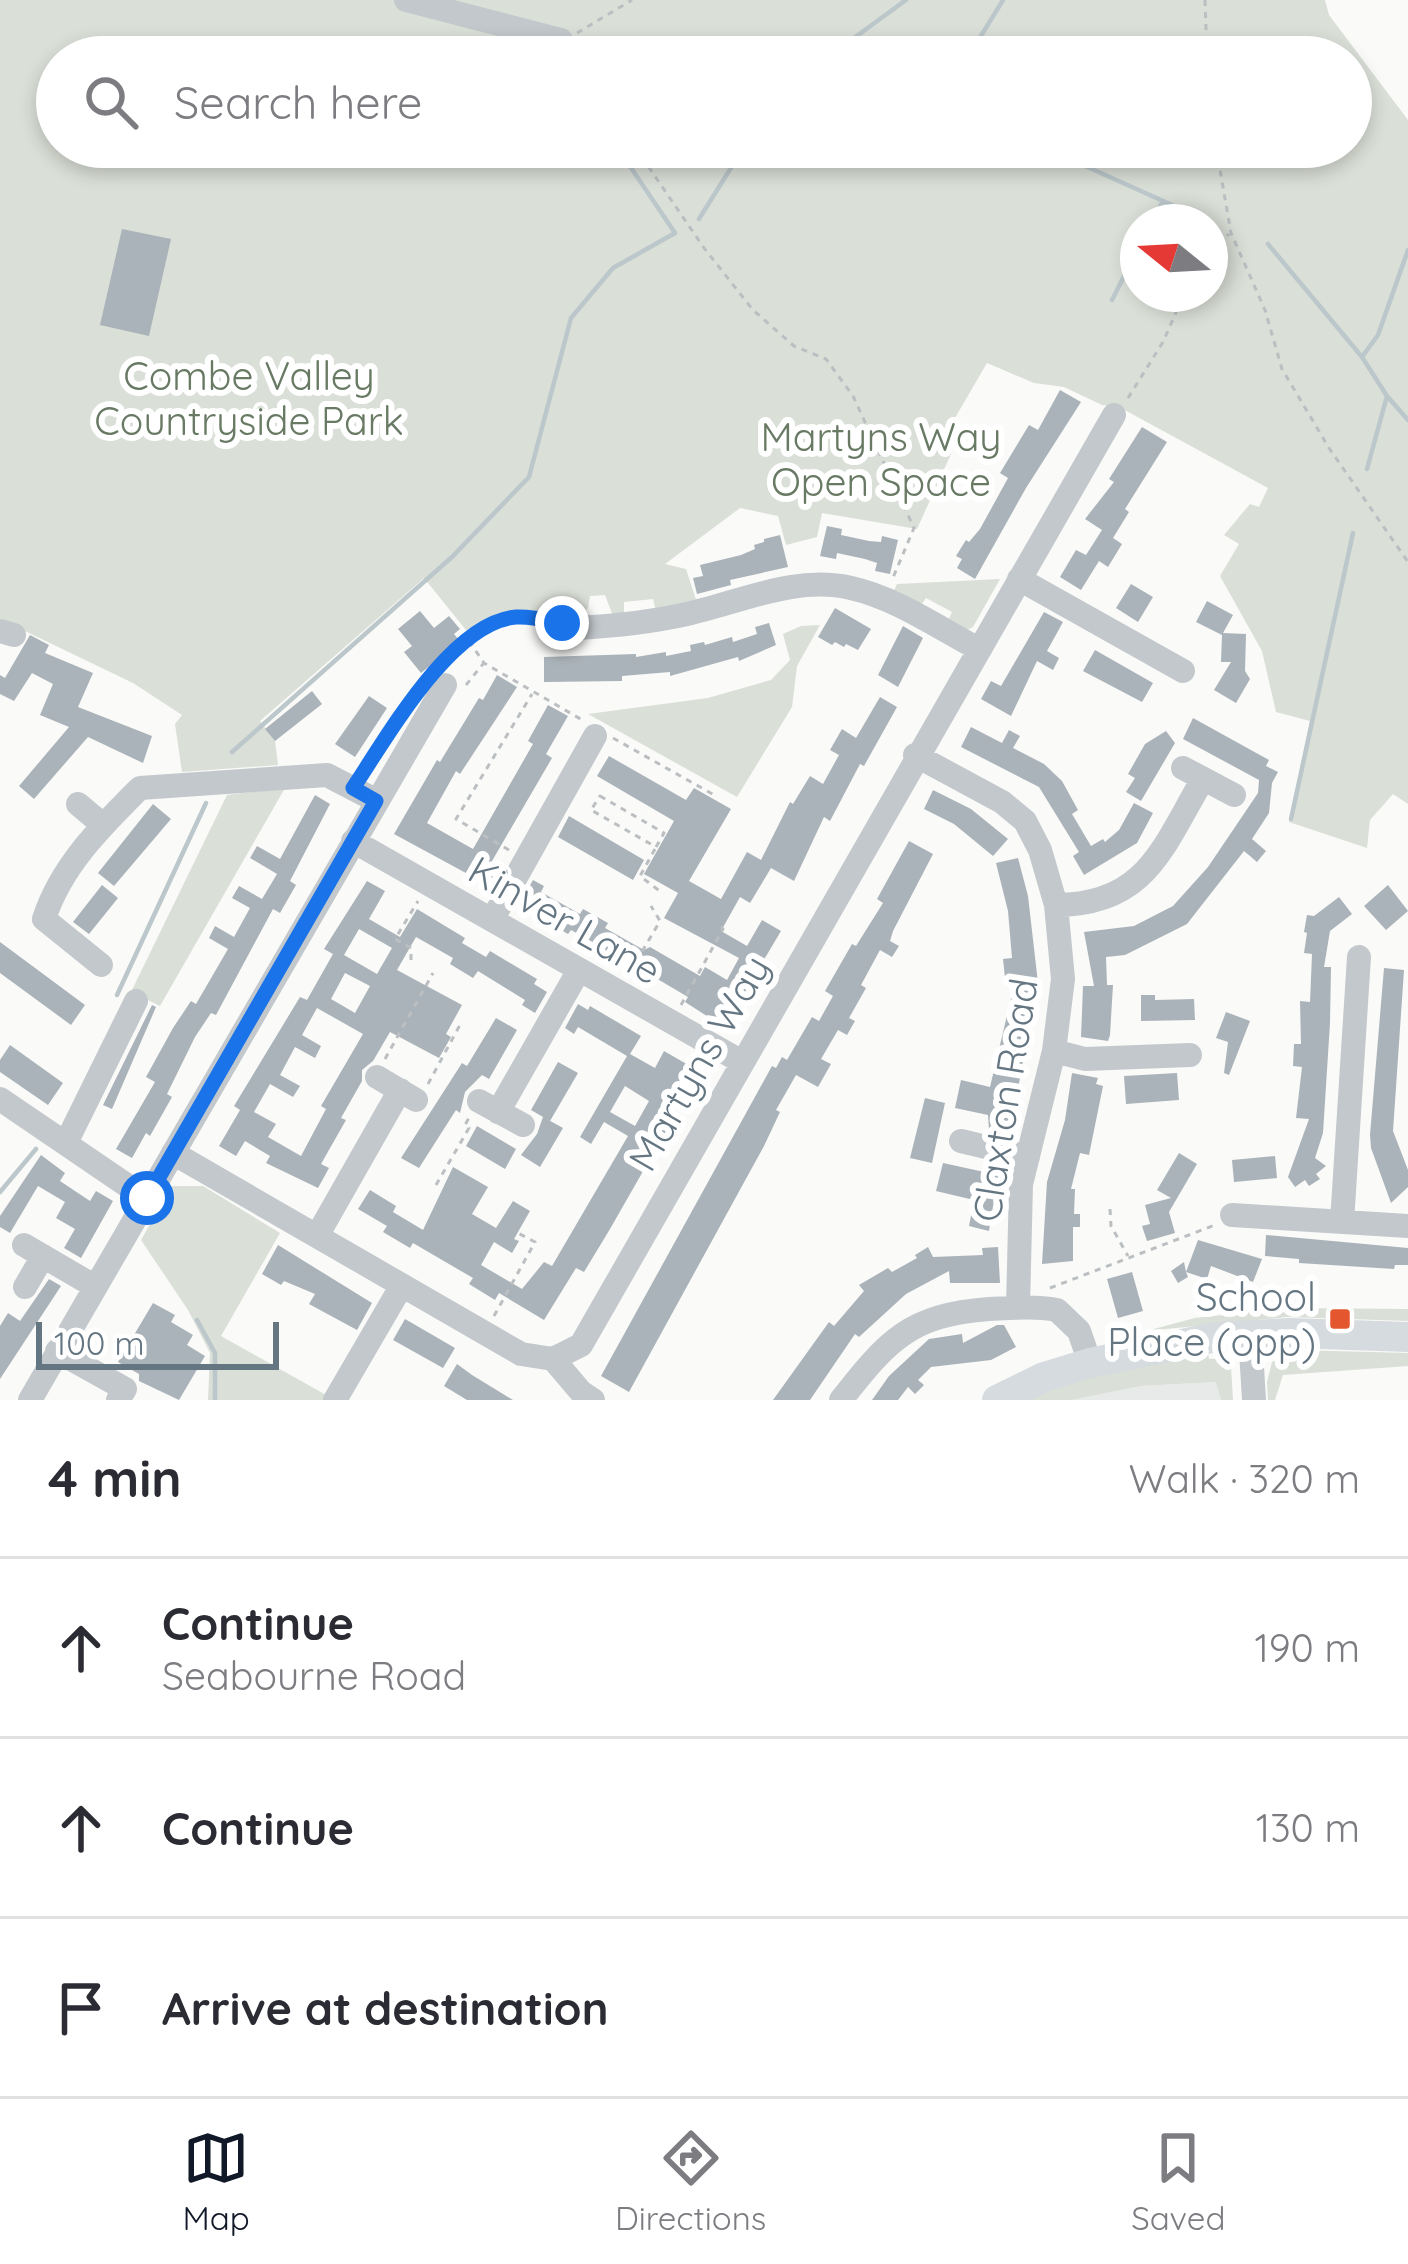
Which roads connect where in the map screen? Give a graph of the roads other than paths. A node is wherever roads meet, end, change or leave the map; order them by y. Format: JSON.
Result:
{"nodes":[{"id":1,"x":406,"y":0,"type":"edge"},
{"id":2,"x":546,"y":36,"type":"edge"},
{"id":3,"x":1114,"y":415,"type":"road end"},
{"id":4,"x":1019,"y":579,"type":"junction"},
{"id":5,"x":598,"y":598,"type":"dead end"},
{"id":6,"x":977,"y":649,"type":"junction"},
{"id":7,"x":1183,"y":671,"type":"dead end"},
{"id":8,"x":441,"y":675,"type":"road end"},
{"id":9,"x":593,"y":732,"type":"road end"},
{"id":10,"x":915,"y":755,"type":"junction"},
{"id":11,"x":1234,"y":795,"type":"dead end"},
{"id":12,"x":376,"y":801,"type":"junction"},
{"id":13,"x":78,"y":804,"type":"dead end"},
{"id":14,"x":103,"y":825,"type":"junction"},
{"id":15,"x":352,"y":841,"type":"junction"},
{"id":16,"x":1055,"y":905,"type":"junction"},
{"id":17,"x":491,"y":920,"type":"junction"},
{"id":18,"x":1359,"y":956,"type":"dead end"},
{"id":19,"x":101,"y":964,"type":"dead end"},
{"id":20,"x":579,"y":970,"type":"junction"},
{"id":21,"x":136,"y":1001,"type":"dead end"},
{"id":22,"x":1054,"y":1051,"type":"junction"},
{"id":23,"x":1196,"y":1055,"type":"dead end"},
{"id":24,"x":742,"y":1062,"type":"junction"},
{"id":25,"x":380,"y":1070,"type":"road end"},
{"id":26,"x":0,"y":1099,"type":"edge"},
{"id":27,"x":523,"y":1126,"type":"dead end"},
{"id":28,"x":961,"y":1142,"type":"dead end"},
{"id":29,"x":66,"y":1144,"type":"junction"},
{"id":30,"x":173,"y":1153,"type":"junction"},
{"id":31,"x":1028,"y":1157,"type":"junction"},
{"id":32,"x":147,"y":1198,"type":"junction"},
{"id":33,"x":1232,"y":1215,"type":"road end"},
{"id":34,"x":1342,"y":1222,"type":"junction"},
{"id":35,"x":1408,"y":1226,"type":"edge"},
{"id":36,"x":316,"y":1236,"type":"junction"},
{"id":37,"x":94,"y":1286,"type":"junction"},
{"id":38,"x":402,"y":1286,"type":"junction"},
{"id":39,"x":25,"y":1287,"type":"dead end"},
{"id":40,"x":1018,"y":1307,"type":"junction"},
{"id":41,"x":1250,"y":1334,"type":"junction"},
{"id":42,"x":1408,"y":1337,"type":"edge"},
{"id":43,"x":57,"y":1351,"type":"junction"},
{"id":44,"x":554,"y":1359,"type":"junction"},
{"id":45,"x":1090,"y":1364,"type":"junction"},
{"id":46,"x":29,"y":1400,"type":"edge"},
{"id":47,"x":118,"y":1400,"type":"edge"},
{"id":48,"x":335,"y":1400,"type":"edge"},
{"id":49,"x":593,"y":1400,"type":"edge"},
{"id":50,"x":841,"y":1400,"type":"edge"},
{"id":51,"x":997,"y":1400,"type":"edge"},
{"id":52,"x":1254,"y":1400,"type":"edge"}],
"edges":[{"from":1,"to":2,"type":"street"},
{"from":3,"to":4,"type":"street","name":"Martyns Way"},
{"from":4,"to":6,"type":"street","name":"Martyns Way"},
{"from":4,"to":7,"type":"street"},
{"from":5,"to":6,"type":"street"},
{"from":6,"to":10,"type":"street","name":"Martyns Way"},
{"from":8,"to":12,"type":"street"},
{"from":9,"to":17,"type":"street"},
{"from":10,"to":16,"type":"street","name":"Claxton Road"},
{"from":10,"to":24,"type":"street","name":"Martyns Way"},
{"from":11,"to":16,"type":"street"},
{"from":12,"to":14,"type":"street"},
{"from":12,"to":15,"type":"street"},
{"from":13,"to":14,"type":"street"},
{"from":14,"to":19,"type":"street"},
{"from":15,"to":17,"type":"street","name":"Kinver Lane"},
{"from":15,"to":30,"type":"street"},
{"from":16,"to":22,"type":"street","name":"Claxton Road"},
{"from":17,"to":20,"type":"street","name":"Kinver Lane"},
{"from":18,"to":34,"type":"street"},
{"from":20,"to":24,"type":"street","name":"Kinver Lane"},
{"from":20,"to":27,"type":"street"},
{"from":21,"to":29,"type":"street"},
{"from":22,"to":23,"type":"street"},
{"from":22,"to":31,"type":"street","name":"Claxton Road"},
{"from":24,"to":44,"type":"street","name":"Martyns Way"},
{"from":25,"to":36,"type":"street"},
{"from":26,"to":29,"type":"street"},
{"from":28,"to":31,"type":"street"},
{"from":29,"to":32,"type":"street"},
{"from":30,"to":32,"type":"street"},
{"from":30,"to":36,"type":"street"},
{"from":31,"to":40,"type":"street","name":"Claxton Road"},
{"from":32,"to":37,"type":"street"},
{"from":33,"to":34,"type":"street"},
{"from":34,"to":35,"type":"street"},
{"from":36,"to":38,"type":"street"},
{"from":37,"to":39,"type":"street"},
{"from":37,"to":43,"type":"street"},
{"from":38,"to":44,"type":"street"},
{"from":38,"to":48,"type":"street"},
{"from":40,"to":45,"type":"street"},
{"from":40,"to":50,"type":"street"},
{"from":41,"to":42,"type":"main road"},
{"from":41,"to":45,"type":"main road"},
{"from":41,"to":52,"type":"street"},
{"from":43,"to":46,"type":"street"},
{"from":43,"to":47,"type":"street"},
{"from":44,"to":49,"type":"street"},
{"from":45,"to":51,"type":"main road"}]}
